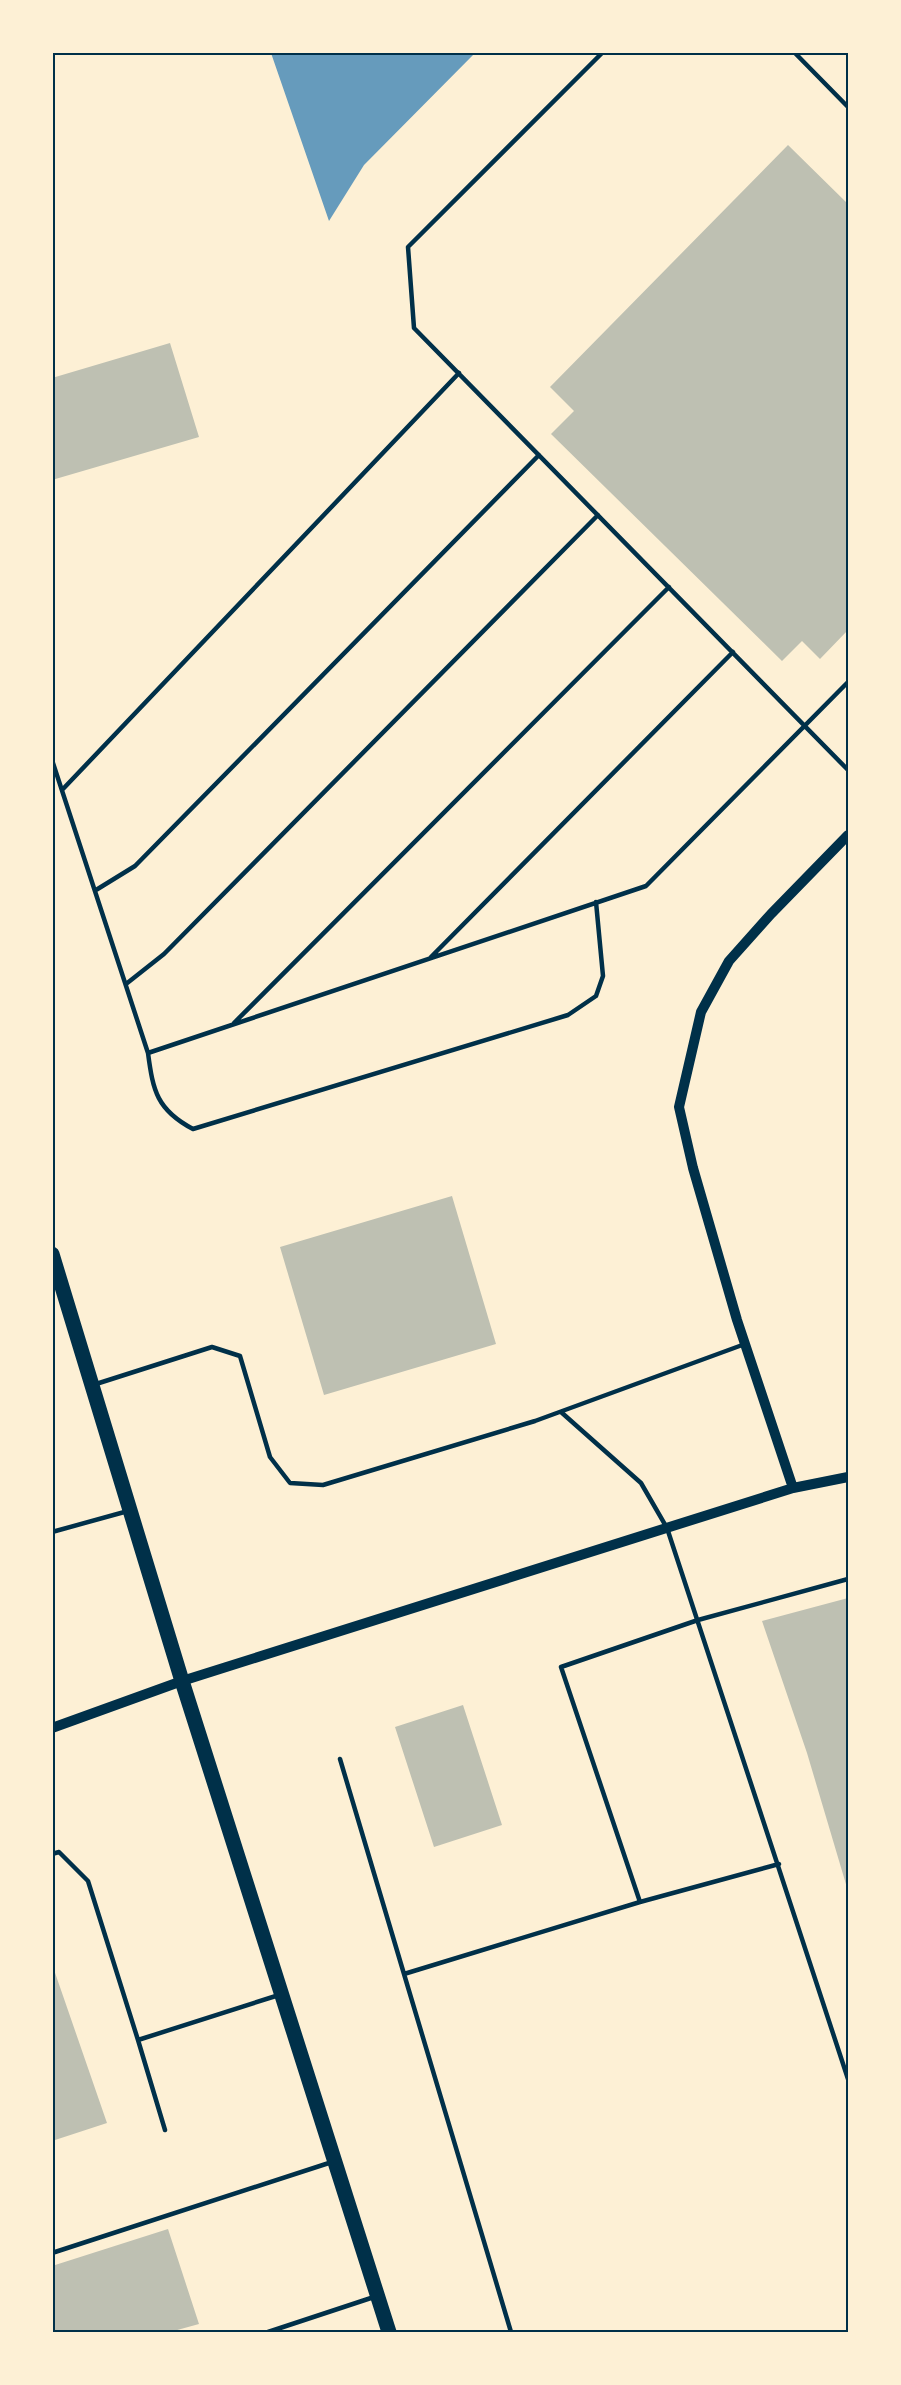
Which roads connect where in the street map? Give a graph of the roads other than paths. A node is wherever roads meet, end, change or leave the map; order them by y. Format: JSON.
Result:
{"nodes":[{"id":1,"x":603,"y":52,"type":"edge"},
{"id":2,"x":794,"y":52,"type":"edge"},
{"id":3,"x":849,"y":107,"type":"edge"},
{"id":4,"x":459,"y":373,"type":"junction"},
{"id":5,"x":539,"y":455,"type":"junction"},
{"id":6,"x":598,"y":515,"type":"junction"},
{"id":7,"x":669,"y":587,"type":"junction"},
{"id":8,"x":733,"y":652,"type":"junction"},
{"id":9,"x":849,"y":682,"type":"edge"},
{"id":10,"x":805,"y":726,"type":"junction"},
{"id":11,"x":52,"y":760,"type":"edge"},
{"id":12,"x":849,"y":770,"type":"edge"},
{"id":13,"x":63,"y":789,"type":"junction"},
{"id":14,"x":849,"y":835,"type":"edge"},
{"id":15,"x":96,"y":890,"type":"junction"},
{"id":16,"x":596,"y":902,"type":"junction"},
{"id":17,"x":429,"y":959,"type":"junction"},
{"id":18,"x":126,"y":984,"type":"junction"},
{"id":19,"x":232,"y":1024,"type":"junction"},
{"id":20,"x":148,"y":1053,"type":"junction"},
{"id":21,"x":52,"y":1254,"type":"edge"},
{"id":22,"x":745,"y":1344,"type":"junction"},
{"id":23,"x":92,"y":1385,"type":"junction"},
{"id":24,"x":561,"y":1412,"type":"junction"},
{"id":25,"x":849,"y":1477,"type":"edge"},
{"id":26,"x":793,"y":1488,"type":"junction"},
{"id":27,"x":130,"y":1510,"type":"junction"},
{"id":28,"x":667,"y":1528,"type":"junction"},
{"id":29,"x":52,"y":1532,"type":"edge"},
{"id":30,"x":849,"y":1579,"type":"edge"},
{"id":31,"x":698,"y":1620,"type":"junction"},
{"id":32,"x":182,"y":1681,"type":"junction"},
{"id":33,"x":52,"y":1728,"type":"edge"},
{"id":34,"x":340,"y":1759,"type":"dead end"},
{"id":35,"x":52,"y":1854,"type":"edge"},
{"id":36,"x":779,"y":1864,"type":"junction"},
{"id":37,"x":640,"y":1902,"type":"junction"},
{"id":38,"x":404,"y":1974,"type":"junction"},
{"id":39,"x":281,"y":1994,"type":"junction"},
{"id":40,"x":138,"y":2040,"type":"junction"},
{"id":41,"x":849,"y":2079,"type":"edge"},
{"id":42,"x":165,"y":2130,"type":"dead end"},
{"id":43,"x":334,"y":2161,"type":"junction"},
{"id":44,"x":52,"y":2253,"type":"edge"},
{"id":45,"x":377,"y":2296,"type":"junction"},
{"id":46,"x":268,"y":2332,"type":"edge"},
{"id":47,"x":389,"y":2332,"type":"edge"},
{"id":48,"x":511,"y":2332,"type":"edge"}],
"edges":[{"from":1,"to":4,"type":"lane"},
{"from":2,"to":3,"type":"lane"},
{"from":4,"to":5,"type":"lane"},
{"from":4,"to":13,"type":"lane"},
{"from":5,"to":6,"type":"lane"},
{"from":5,"to":15,"type":"lane"},
{"from":6,"to":7,"type":"lane"},
{"from":6,"to":18,"type":"lane"},
{"from":7,"to":8,"type":"lane"},
{"from":7,"to":19,"type":"lane"},
{"from":8,"to":10,"type":"lane"},
{"from":8,"to":17,"type":"lane"},
{"from":9,"to":10,"type":"lane"},
{"from":10,"to":12,"type":"lane"},
{"from":10,"to":16,"type":"lane"},
{"from":11,"to":13,"type":"lane"},
{"from":13,"to":15,"type":"lane"},
{"from":14,"to":22,"type":"street"},
{"from":15,"to":18,"type":"lane"},
{"from":16,"to":17,"type":"lane"},
{"from":16,"to":20,"type":"lane"},
{"from":17,"to":19,"type":"lane"},
{"from":18,"to":20,"type":"lane"},
{"from":19,"to":20,"type":"lane"},
{"from":21,"to":23,"type":"main road"},
{"from":22,"to":24,"type":"lane"},
{"from":22,"to":26,"type":"street"},
{"from":23,"to":24,"type":"lane"},
{"from":23,"to":27,"type":"main road"},
{"from":24,"to":28,"type":"lane"},
{"from":25,"to":26,"type":"street"},
{"from":26,"to":28,"type":"street"},
{"from":27,"to":29,"type":"lane"},
{"from":27,"to":32,"type":"main road"},
{"from":28,"to":31,"type":"lane"},
{"from":28,"to":32,"type":"street"},
{"from":30,"to":31,"type":"lane"},
{"from":31,"to":36,"type":"lane"},
{"from":31,"to":37,"type":"lane"},
{"from":32,"to":33,"type":"street"},
{"from":32,"to":39,"type":"main road"},
{"from":34,"to":38,"type":"lane"},
{"from":35,"to":40,"type":"lane"},
{"from":36,"to":37,"type":"lane"},
{"from":36,"to":41,"type":"lane"},
{"from":37,"to":38,"type":"lane"},
{"from":38,"to":48,"type":"lane"},
{"from":39,"to":40,"type":"lane"},
{"from":39,"to":43,"type":"main road"},
{"from":40,"to":42,"type":"lane"},
{"from":43,"to":44,"type":"lane"},
{"from":43,"to":45,"type":"main road"},
{"from":45,"to":46,"type":"lane"},
{"from":45,"to":47,"type":"main road"}]}
